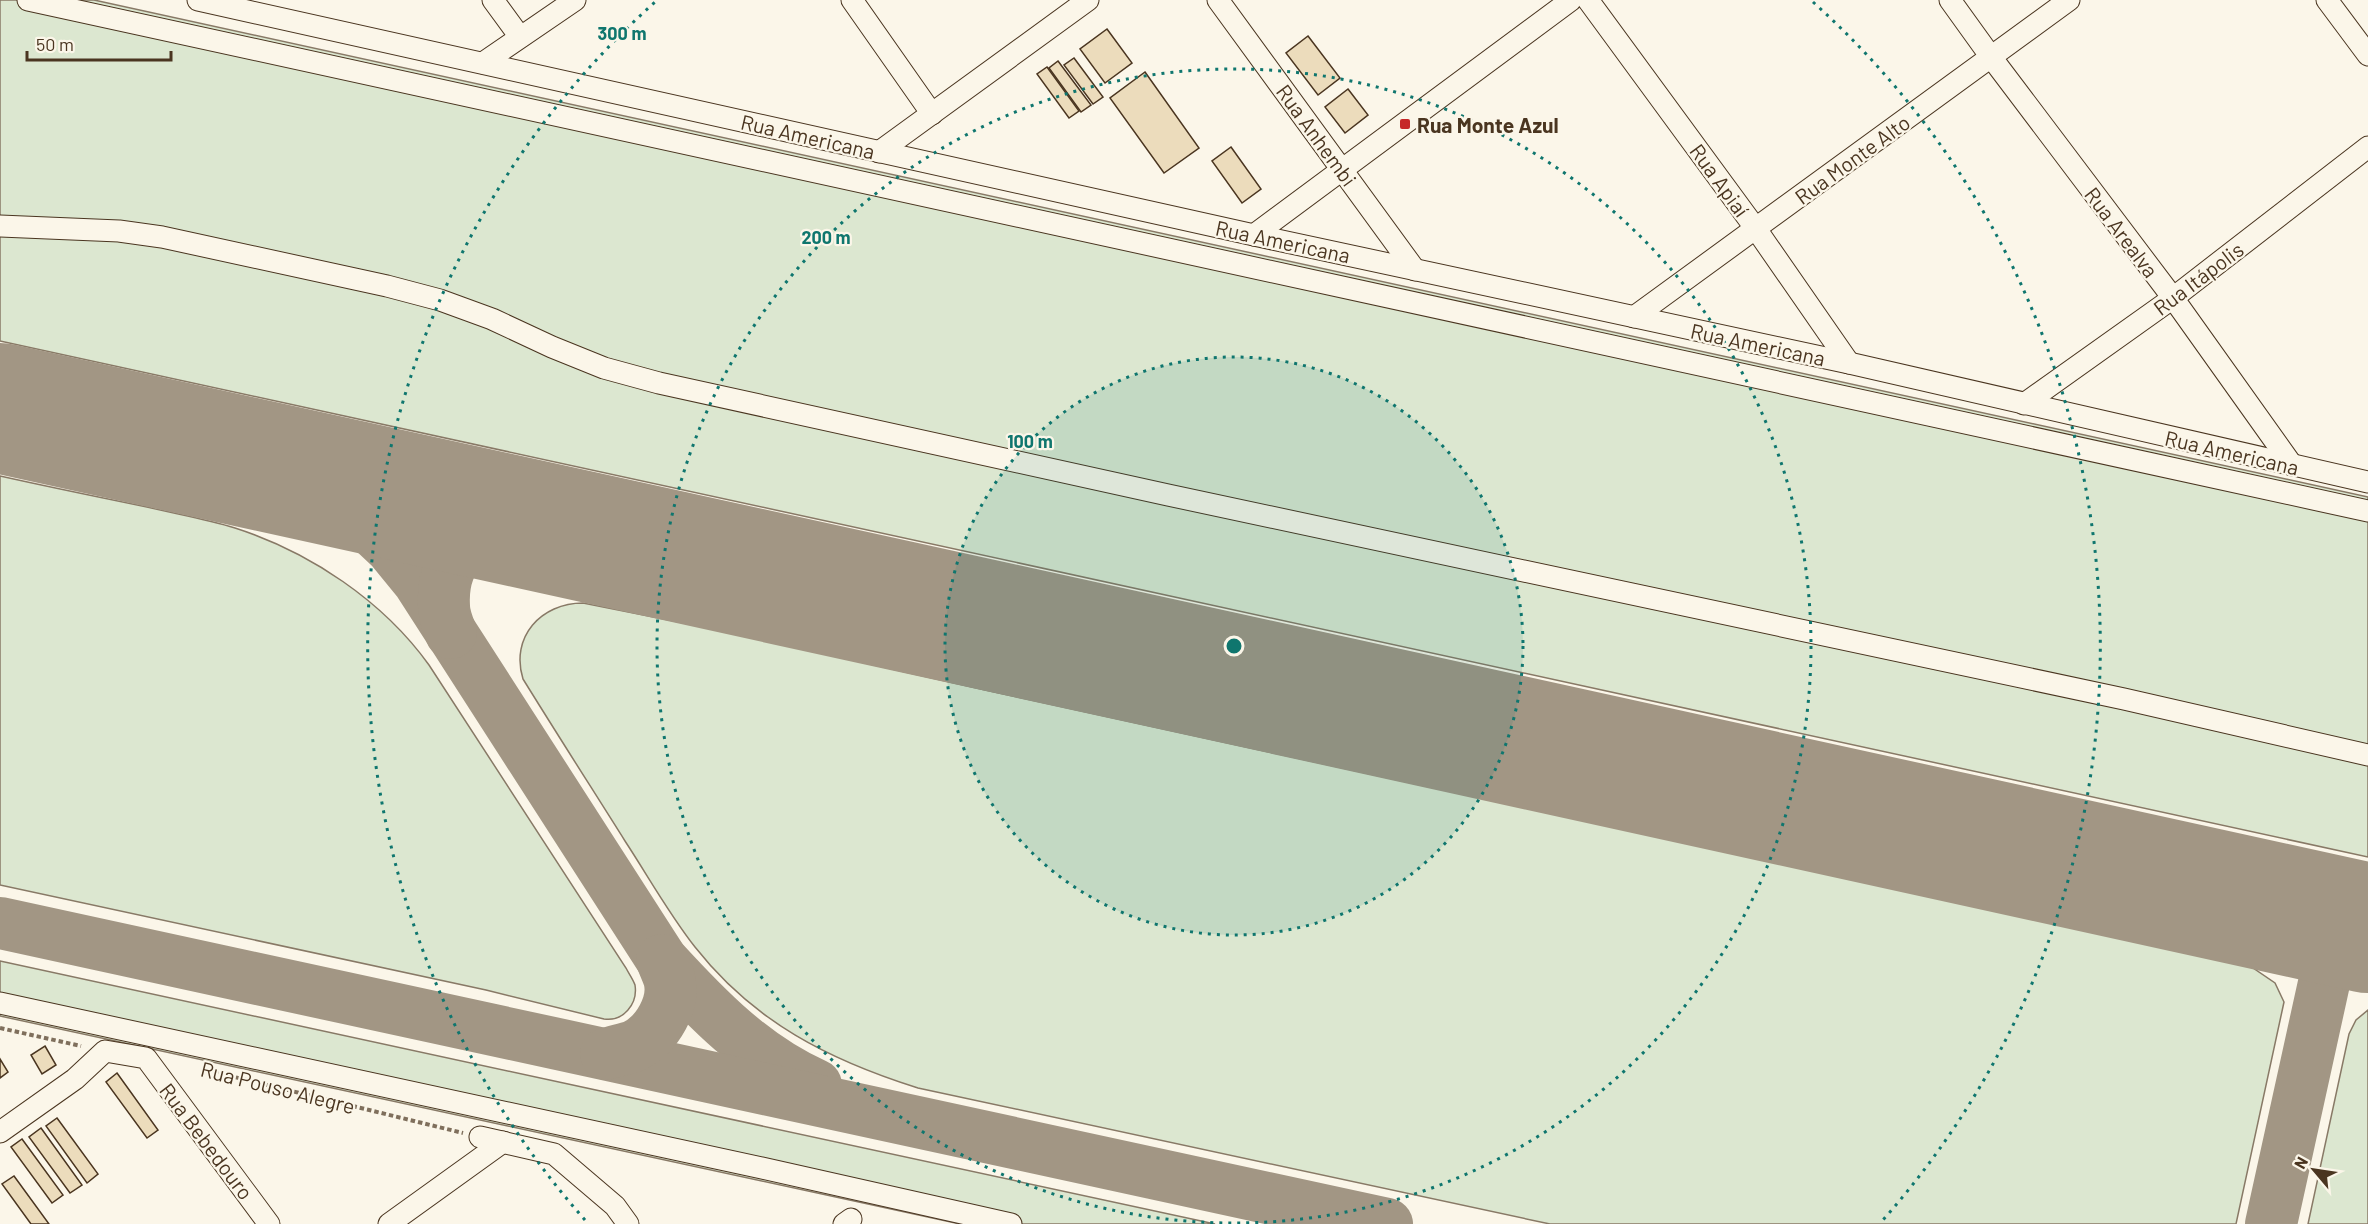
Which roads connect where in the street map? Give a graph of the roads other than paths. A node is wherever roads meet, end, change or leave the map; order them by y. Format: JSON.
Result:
{"nodes":[{"id":1,"x":28,"y":0,"type":"edge"},
{"id":2,"x":198,"y":0,"type":"edge"},
{"id":3,"x":493,"y":0,"type":"edge"},
{"id":4,"x":575,"y":0,"type":"edge"},
{"id":5,"x":852,"y":0,"type":"edge"},
{"id":6,"x":1089,"y":0,"type":"edge"},
{"id":7,"x":1218,"y":0,"type":"edge"},
{"id":8,"x":1571,"y":0,"type":"edge"},
{"id":9,"x":1588,"y":0,"type":"edge"},
{"id":10,"x":1950,"y":0,"type":"edge"},
{"id":11,"x":2069,"y":0,"type":"edge"},
{"id":12,"x":2327,"y":0,"type":"edge"},
{"id":13,"x":520,"y":37,"type":"junction"},
{"id":14,"x":2368,"y":55,"type":"edge"},
{"id":15,"x":1990,"y":57,"type":"junction"},
{"id":16,"x":483,"y":63,"type":"junction"},
{"id":17,"x":932,"y":114,"type":"junction"},
{"id":18,"x":2368,"y":147,"type":"edge"},
{"id":19,"x":879,"y":152,"type":"junction"},
{"id":20,"x":1343,"y":170,"type":"junction"},
{"id":21,"x":0,"y":226,"type":"edge"},
{"id":22,"x":1756,"y":229,"type":"junction"},
{"id":23,"x":1254,"y":235,"type":"junction"},
{"id":24,"x":1415,"y":270,"type":"junction"},
{"id":25,"x":2173,"y":298,"type":"junction"},
{"id":26,"x":1634,"y":317,"type":"junction"},
{"id":27,"x":1849,"y":363,"type":"junction"},
{"id":28,"x":2024,"y":404,"type":"junction"},
{"id":29,"x":2292,"y":465,"type":"junction"},
{"id":30,"x":2368,"y":482,"type":"edge"},
{"id":31,"x":2368,"y":511,"type":"edge"},
{"id":32,"x":2368,"y":755,"type":"edge"},
{"id":33,"x":0,"y":1003,"type":"edge"},
{"id":34,"x":0,"y":1132,"type":"edge"},
{"id":35,"x":480,"y":1137,"type":"road end"},
{"id":36,"x":503,"y":1142,"type":"junction"},
{"id":37,"x":269,"y":1224,"type":"edge"},
{"id":38,"x":388,"y":1224,"type":"edge"},
{"id":39,"x":628,"y":1224,"type":"edge"},
{"id":40,"x":1011,"y":1224,"type":"edge"}],
"edges":[{"from":1,"to":31,"type":"street"},
{"from":2,"to":16,"type":"street","name":"Rua Americana"},
{"from":3,"to":13,"type":"street"},
{"from":4,"to":13,"type":"street"},
{"from":5,"to":17,"type":"street"},
{"from":6,"to":17,"type":"street"},
{"from":7,"to":20,"type":"street","name":"Rua Anhembi"},
{"from":8,"to":20,"type":"street"},
{"from":9,"to":22,"type":"street","name":"Rua Apiaí"},
{"from":10,"to":15,"type":"street","name":"Rua Arealva"},
{"from":11,"to":15,"type":"street","name":"Rua Monte Alto"},
{"from":12,"to":14,"type":"street"},
{"from":13,"to":16,"type":"street"},
{"from":15,"to":22,"type":"street","name":"Rua Monte Alto"},
{"from":15,"to":25,"type":"street","name":"Rua Arealva"},
{"from":16,"to":19,"type":"street","name":"Rua Americana"},
{"from":17,"to":19,"type":"street"},
{"from":18,"to":25,"type":"street","name":"Rua Itápolis"},
{"from":19,"to":23,"type":"street","name":"Rua Americana"},
{"from":20,"to":23,"type":"street"},
{"from":20,"to":24,"type":"street","name":"Rua Anhembi"},
{"from":21,"to":32,"type":"street"},
{"from":22,"to":26,"type":"street","name":"Rua Monte Alto"},
{"from":22,"to":27,"type":"street","name":"Rua Apiaí"},
{"from":23,"to":24,"type":"street","name":"Rua Americana"},
{"from":24,"to":26,"type":"street","name":"Rua Americana"},
{"from":25,"to":28,"type":"street","name":"Rua Itápolis"},
{"from":25,"to":29,"type":"street","name":"Rua Arealva"},
{"from":26,"to":27,"type":"street","name":"Rua Americana"},
{"from":27,"to":28,"type":"street","name":"Rua Americana"},
{"from":28,"to":29,"type":"street","name":"Rua Americana"},
{"from":29,"to":30,"type":"street","name":"Rua Americana"},
{"from":33,"to":40,"type":"street"},
{"from":34,"to":37,"type":"street","name":"Rua Bebedouro"},
{"from":35,"to":36,"type":"street"},
{"from":36,"to":38,"type":"street"},
{"from":36,"to":39,"type":"street"}]}
